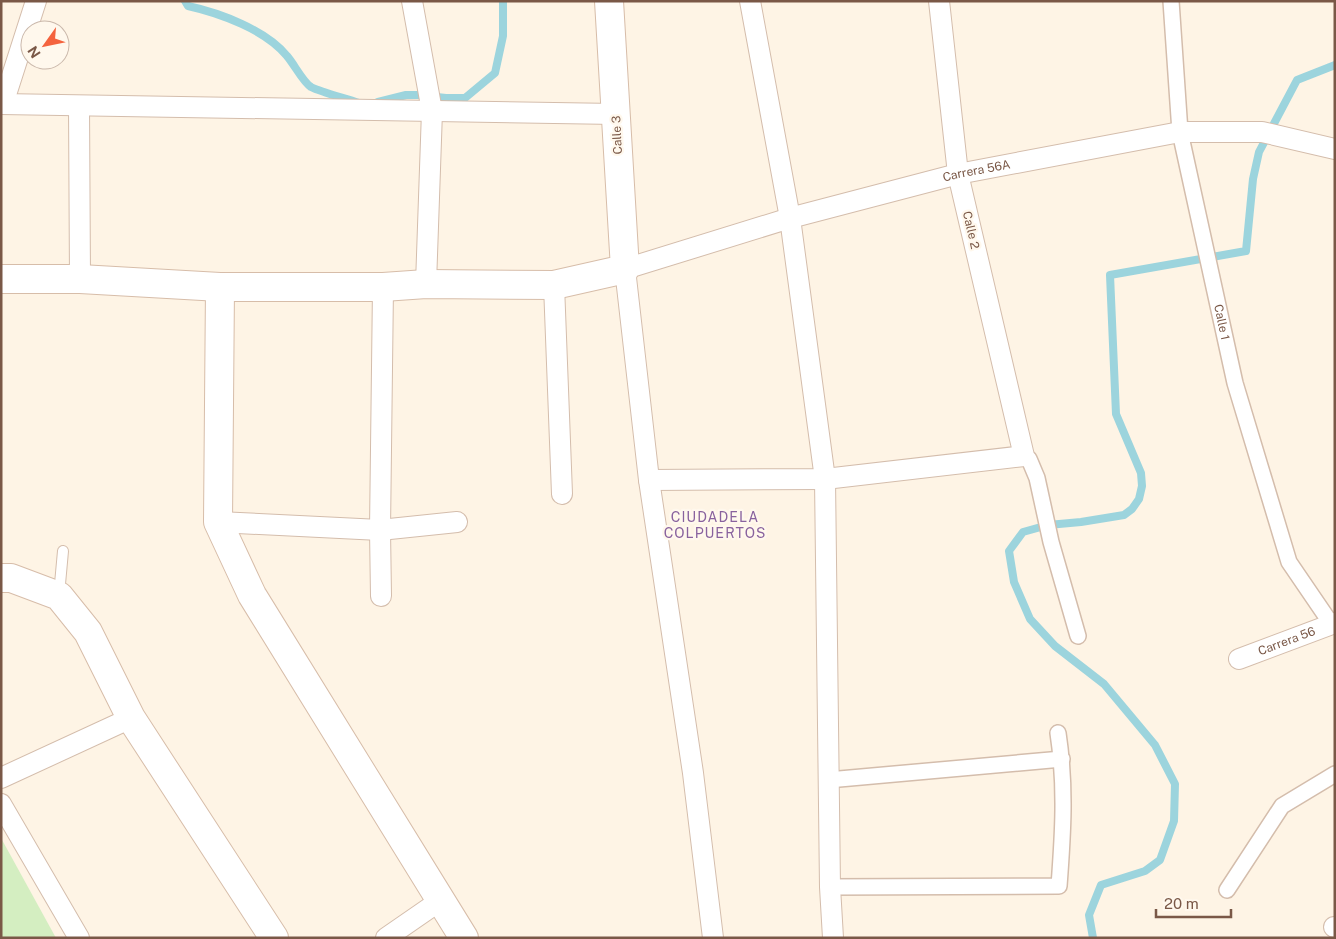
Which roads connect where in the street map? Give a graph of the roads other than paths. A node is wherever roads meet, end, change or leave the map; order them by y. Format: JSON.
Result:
{"nodes":[{"id":1,"x":36,"y":1,"type":"edge"},
{"id":2,"x":412,"y":1,"type":"edge"},
{"id":3,"x":609,"y":1,"type":"edge"},
{"id":4,"x":750,"y":1,"type":"edge"},
{"id":5,"x":939,"y":1,"type":"edge"},
{"id":6,"x":1171,"y":1,"type":"edge"},
{"id":7,"x":2,"y":104,"type":"edge"},
{"id":8,"x":79,"y":106,"type":"junction"},
{"id":9,"x":432,"y":111,"type":"junction"},
{"id":10,"x":616,"y":114,"type":"junction"},
{"id":11,"x":1180,"y":132,"type":"junction"},
{"id":12,"x":1335,"y":149,"type":"edge"},
{"id":13,"x":958,"y":174,"type":"junction"},
{"id":14,"x":790,"y":218,"type":"junction"},
{"id":15,"x":625,"y":269,"type":"junction"},
{"id":16,"x":1,"y":279,"type":"edge"},
{"id":17,"x":80,"y":279,"type":"junction"},
{"id":18,"x":426,"y":284,"type":"junction"},
{"id":19,"x":554,"y":285,"type":"junction"},
{"id":20,"x":382,"y":286,"type":"junction"},
{"id":21,"x":220,"y":287,"type":"junction"},
{"id":22,"x":1024,"y":456,"type":"junction"},
{"id":23,"x":825,"y":479,"type":"junction"},
{"id":24,"x":649,"y":480,"type":"junction"},
{"id":25,"x":562,"y":494,"type":"dead end"},
{"id":26,"x":218,"y":522,"type":"junction"},
{"id":27,"x":457,"y":522,"type":"dead end"},
{"id":28,"x":380,"y":530,"type":"junction"},
{"id":29,"x":63,"y":551,"type":"dead end"},
{"id":30,"x":1,"y":578,"type":"edge"},
{"id":31,"x":59,"y":596,"type":"junction"},
{"id":32,"x":381,"y":596,"type":"dead end"},
{"id":33,"x":1334,"y":624,"type":"edge"},
{"id":34,"x":1078,"y":636,"type":"dead end"},
{"id":35,"x":1239,"y":659,"type":"dead end"},
{"id":36,"x":131,"y":718,"type":"junction"},
{"id":37,"x":1058,"y":733,"type":"dead end"},
{"id":38,"x":1062,"y":759,"type":"junction"},
{"id":39,"x":1335,"y":774,"type":"edge"},
{"id":40,"x":1,"y":778,"type":"edge"},
{"id":41,"x":828,"y":780,"type":"junction"},
{"id":42,"x":1,"y":804,"type":"edge"},
{"id":43,"x":830,"y":887,"type":"junction"},
{"id":44,"x":1227,"y":890,"type":"dead end"},
{"id":45,"x":441,"y":900,"type":"junction"},
{"id":46,"x":79,"y":938,"type":"edge"},
{"id":47,"x":274,"y":938,"type":"edge"},
{"id":48,"x":386,"y":938,"type":"edge"},
{"id":49,"x":464,"y":938,"type":"edge"},
{"id":50,"x":713,"y":938,"type":"edge"},
{"id":51,"x":833,"y":938,"type":"edge"}],
"edges":[{"from":1,"to":7,"type":"street"},
{"from":2,"to":9,"type":"street"},
{"from":3,"to":10,"type":"main road","name":"Calle 3"},
{"from":4,"to":14,"type":"street"},
{"from":5,"to":13,"type":"street","name":"Calle 2"},
{"from":6,"to":11,"type":"street","name":"Calle 1"},
{"from":7,"to":8,"type":"street"},
{"from":8,"to":9,"type":"street"},
{"from":8,"to":17,"type":"street"},
{"from":9,"to":10,"type":"street"},
{"from":9,"to":18,"type":"street"},
{"from":10,"to":15,"type":"main road","name":"Calle 3"},
{"from":11,"to":12,"type":"street","name":"Carrera 56A"},
{"from":11,"to":13,"type":"street","name":"Carrera 56A"},
{"from":11,"to":33,"type":"street","name":"Calle 1"},
{"from":13,"to":14,"type":"street","name":"Carrera 56A"},
{"from":13,"to":22,"type":"street","name":"Calle 2"},
{"from":14,"to":15,"type":"street","name":"Carrera 56A"},
{"from":14,"to":23,"type":"street"},
{"from":15,"to":19,"type":"main road"},
{"from":15,"to":24,"type":"street"},
{"from":16,"to":17,"type":"main road"},
{"from":17,"to":21,"type":"main road"},
{"from":18,"to":19,"type":"main road"},
{"from":18,"to":20,"type":"main road"},
{"from":19,"to":25,"type":"street"},
{"from":20,"to":21,"type":"main road"},
{"from":20,"to":28,"type":"street"},
{"from":21,"to":26,"type":"main road"},
{"from":22,"to":23,"type":"street"},
{"from":22,"to":34,"type":"street"},
{"from":23,"to":24,"type":"street"},
{"from":23,"to":41,"type":"street"},
{"from":24,"to":50,"type":"street"},
{"from":26,"to":28,"type":"street"},
{"from":26,"to":45,"type":"main road"},
{"from":27,"to":28,"type":"street"},
{"from":28,"to":32,"type":"street"},
{"from":29,"to":31,"type":"lane"},
{"from":30,"to":31,"type":"main road"},
{"from":31,"to":36,"type":"main road"},
{"from":33,"to":35,"type":"street","name":"Carrera 56"},
{"from":36,"to":40,"type":"street"},
{"from":36,"to":47,"type":"main road"},
{"from":37,"to":38,"type":"street"},
{"from":38,"to":41,"type":"street"},
{"from":38,"to":43,"type":"street"},
{"from":39,"to":44,"type":"street"},
{"from":41,"to":43,"type":"street"},
{"from":42,"to":46,"type":"street"},
{"from":43,"to":51,"type":"street"},
{"from":45,"to":48,"type":"street"},
{"from":45,"to":49,"type":"main road"}]}
